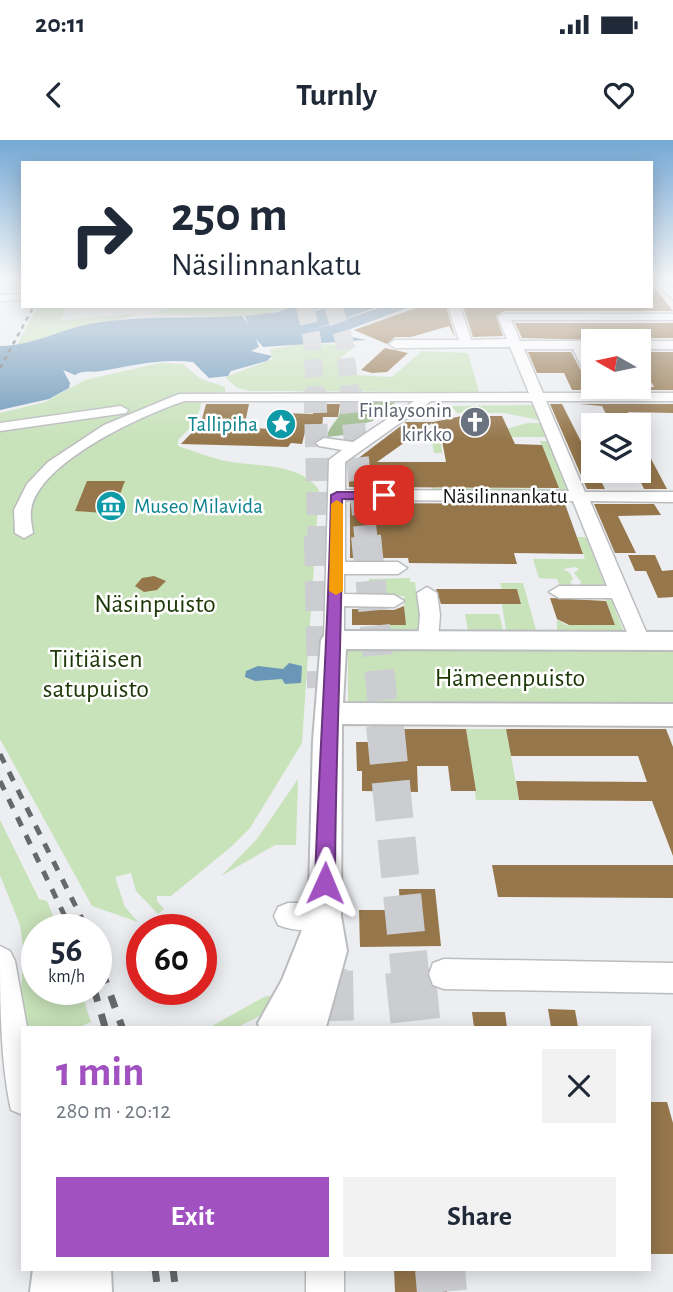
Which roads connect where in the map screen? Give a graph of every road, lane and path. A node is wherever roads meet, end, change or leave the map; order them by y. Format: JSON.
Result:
{"nodes":[{"id":1,"x":462,"y":333,"type":"edge"},
{"id":2,"x":511,"y":333,"type":"edge"},
{"id":3,"x":395,"y":344,"type":"dead end"},
{"id":4,"x":466,"y":344,"type":"junction"},
{"id":5,"x":515,"y":344,"type":"junction"},
{"id":6,"x":577,"y":345,"type":"junction"},
{"id":7,"x":581,"y":345,"type":"edge"},
{"id":8,"x":651,"y":345,"type":"edge"},
{"id":9,"x":673,"y":345,"type":"edge"},
{"id":10,"x":581,"y":352,"type":"edge"},
{"id":11,"x":581,"y":392,"type":"edge"},
{"id":12,"x":651,"y":395,"type":"edge"},
{"id":13,"x":444,"y":397,"type":"junction"},
{"id":14,"x":538,"y":397,"type":"junction"},
{"id":15,"x":673,"y":397,"type":"edge"},
{"id":16,"x":426,"y":399,"type":"junction"},
{"id":17,"x":145,"y":409,"type":"junction"},
{"id":18,"x":24,"y":411,"type":"dead end"},
{"id":19,"x":452,"y":414,"type":"dead end"},
{"id":20,"x":47,"y":419,"type":"junction"},
{"id":21,"x":0,"y":427,"type":"edge"},
{"id":22,"x":324,"y":443,"type":"dead end"},
{"id":23,"x":355,"y":447,"type":"junction"},
{"id":24,"x":337,"y":495,"type":"junction"},
{"id":25,"x":580,"y":496,"type":"junction"},
{"id":26,"x":673,"y":497,"type":"edge"},
{"id":27,"x":24,"y":533,"type":"dead end"},
{"id":28,"x":341,"y":559,"type":"junction"},
{"id":29,"x":398,"y":568,"type":"dead end"},
{"id":30,"x":559,"y":592,"type":"dead end"},
{"id":31,"x":620,"y":592,"type":"junction"},
{"id":32,"x":428,"y":593,"type":"dead end"},
{"id":33,"x":336,"y":600,"type":"junction"},
{"id":34,"x":394,"y":601,"type":"dead end"},
{"id":35,"x":334,"y":640,"type":"junction"},
{"id":36,"x":428,"y":640,"type":"junction"},
{"id":37,"x":640,"y":641,"type":"junction"},
{"id":38,"x":673,"y":641,"type":"edge"},
{"id":39,"x":330,"y":713,"type":"junction"},
{"id":40,"x":673,"y":715,"type":"edge"},
{"id":41,"x":288,"y":916,"type":"dead end"},
{"id":42,"x":324,"y":916,"type":"junction"},
{"id":43,"x":0,"y":961,"type":"edge"},
{"id":44,"x":444,"y":974,"type":"dead end"},
{"id":45,"x":673,"y":978,"type":"edge"},
{"id":46,"x":281,"y":1026,"type":"edge"},
{"id":47,"x":21,"y":1086,"type":"edge"},
{"id":48,"x":55,"y":1271,"type":"edge"},
{"id":49,"x":88,"y":1271,"type":"edge"},
{"id":50,"x":325,"y":1271,"type":"edge"},
{"id":51,"x":54,"y":1292,"type":"edge"},
{"id":52,"x":88,"y":1292,"type":"edge"},
{"id":53,"x":324,"y":1292,"type":"edge"}],
"edges":[{"from":1,"to":4,"type":"street"},
{"from":2,"to":5,"type":"street"},
{"from":3,"to":4,"type":"street"},
{"from":4,"to":5,"type":"street"},
{"from":5,"to":6,"type":"street"},
{"from":5,"to":14,"type":"street"},
{"from":6,"to":7,"type":"street"},
{"from":6,"to":10,"type":"street"},
{"from":8,"to":9,"type":"street"},
{"from":11,"to":14,"type":"street"},
{"from":12,"to":15,"type":"street"},
{"from":13,"to":14,"type":"street"},
{"from":13,"to":16,"type":"street"},
{"from":13,"to":19,"type":"street"},
{"from":14,"to":25,"type":"street"},
{"from":16,"to":17,"type":"street"},
{"from":16,"to":23,"type":"street"},
{"from":17,"to":20,"type":"street"},
{"from":17,"to":27,"type":"street"},
{"from":18,"to":20,"type":"street"},
{"from":20,"to":21,"type":"street"},
{"from":22,"to":23,"type":"street"},
{"from":23,"to":24,"type":"street"},
{"from":24,"to":25,"type":"street","name":"Näsilinnankatu"},
{"from":24,"to":28,"type":"street"},
{"from":25,"to":26,"type":"street","name":"Näsilinnankatu"},
{"from":25,"to":31,"type":"street"},
{"from":28,"to":29,"type":"street"},
{"from":28,"to":33,"type":"street"},
{"from":30,"to":31,"type":"street"},
{"from":31,"to":37,"type":"street"},
{"from":32,"to":36,"type":"street"},
{"from":33,"to":34,"type":"street"},
{"from":33,"to":35,"type":"street"},
{"from":35,"to":36,"type":"main road"},
{"from":35,"to":39,"type":"main road"},
{"from":36,"to":37,"type":"main road"},
{"from":37,"to":38,"type":"main road"},
{"from":39,"to":40,"type":"main road"},
{"from":39,"to":42,"type":"main road"},
{"from":41,"to":42,"type":"street"},
{"from":42,"to":46,"type":"main road"},
{"from":43,"to":47,"type":"street"},
{"from":44,"to":45,"type":"street"},
{"from":48,"to":51,"type":"main road"},
{"from":49,"to":52,"type":"main road"},
{"from":50,"to":53,"type":"street"}]}
